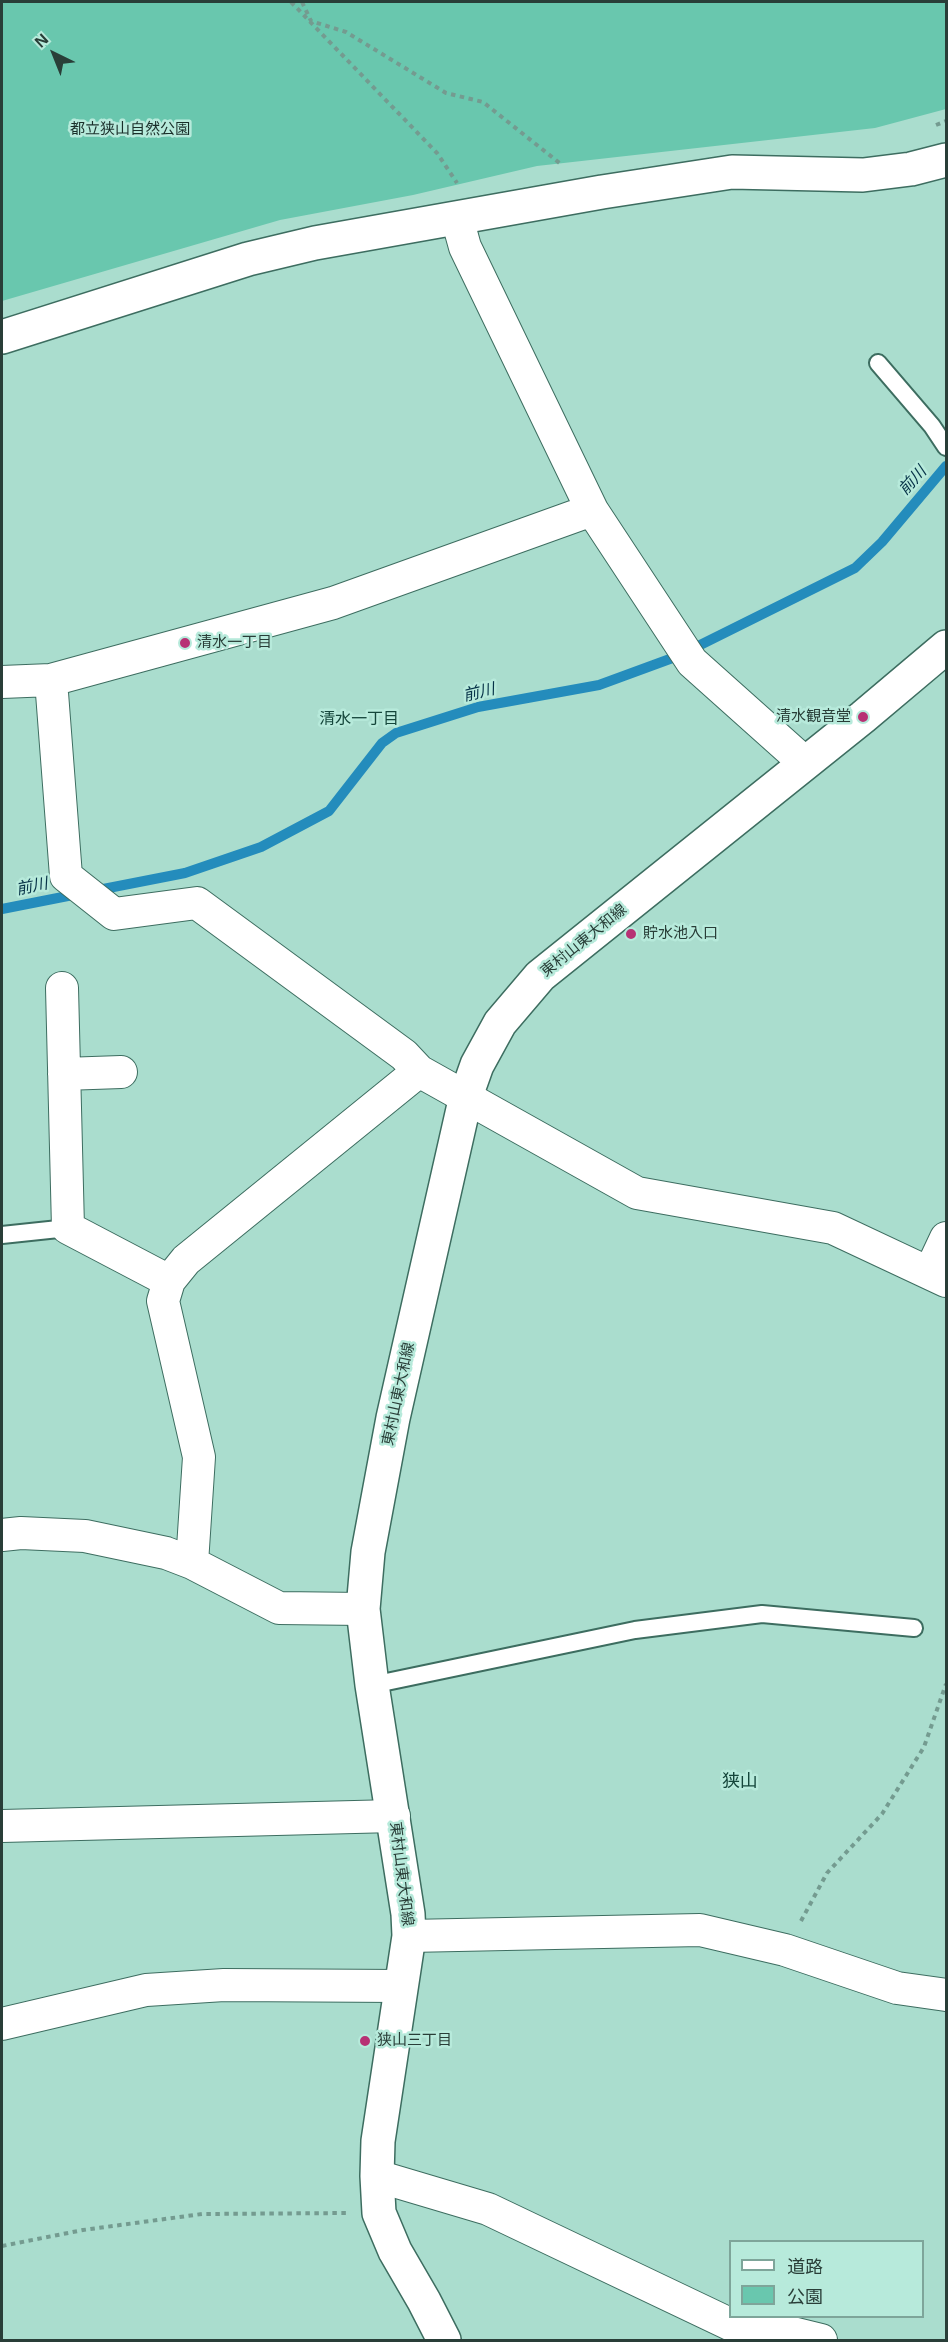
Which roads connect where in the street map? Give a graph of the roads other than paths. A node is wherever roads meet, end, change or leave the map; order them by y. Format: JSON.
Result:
{"nodes":[{"id":1,"x":946,"y":160,"type":"edge"},
{"id":2,"x":458,"y":218,"type":"junction"},
{"id":3,"x":2,"y":337,"type":"edge"},
{"id":4,"x":878,"y":363,"type":"dead end"},
{"id":5,"x":946,"y":447,"type":"edge"},
{"id":6,"x":592,"y":510,"type":"junction"},
{"id":7,"x":946,"y":647,"type":"edge"},
{"id":8,"x":51,"y":680,"type":"junction"},
{"id":9,"x":2,"y":682,"type":"edge"},
{"id":10,"x":805,"y":763,"type":"junction"},
{"id":11,"x":62,"y":988,"type":"dead end"},
{"id":12,"x":419,"y":1071,"type":"junction"},
{"id":13,"x":121,"y":1072,"type":"dead end"},
{"id":14,"x":64,"y":1074,"type":"junction"},
{"id":15,"x":466,"y":1096,"type":"junction"},
{"id":16,"x":68,"y":1228,"type":"junction"},
{"id":17,"x":2,"y":1235,"type":"edge"},
{"id":18,"x":946,"y":1238,"type":"edge"},
{"id":19,"x":938,"y":1276,"type":"edge"},
{"id":20,"x":169,"y":1281,"type":"junction"},
{"id":21,"x":2,"y":1535,"type":"edge"},
{"id":22,"x":192,"y":1563,"type":"junction"},
{"id":23,"x":363,"y":1609,"type":"junction"},
{"id":24,"x":914,"y":1628,"type":"dead end"},
{"id":25,"x":372,"y":1686,"type":"junction"},
{"id":26,"x":394,"y":1816,"type":"junction"},
{"id":27,"x":2,"y":1826,"type":"edge"},
{"id":28,"x":409,"y":1936,"type":"junction"},
{"id":29,"x":401,"y":1986,"type":"junction"},
{"id":30,"x":946,"y":1995,"type":"edge"},
{"id":31,"x":2,"y":2024,"type":"edge"},
{"id":32,"x":377,"y":2176,"type":"junction"},
{"id":33,"x":444,"y":2340,"type":"edge"},
{"id":34,"x":822,"y":2340,"type":"edge"}],
"edges":[{"from":1,"to":2,"type":"main road"},
{"from":2,"to":3,"type":"main road"},
{"from":2,"to":6,"type":"street"},
{"from":4,"to":5,"type":"lane"},
{"from":6,"to":8,"type":"street"},
{"from":6,"to":10,"type":"street"},
{"from":7,"to":10,"type":"main road","name":"東村山東大和線"},
{"from":8,"to":9,"type":"street"},
{"from":8,"to":12,"type":"street"},
{"from":10,"to":15,"type":"main road","name":"東村山東大和線"},
{"from":11,"to":14,"type":"street"},
{"from":12,"to":15,"type":"street"},
{"from":12,"to":20,"type":"street"},
{"from":13,"to":14,"type":"street"},
{"from":14,"to":16,"type":"street"},
{"from":15,"to":19,"type":"street"},
{"from":15,"to":23,"type":"main road","name":"東村山東大和線"},
{"from":16,"to":17,"type":"lane"},
{"from":16,"to":20,"type":"street"},
{"from":18,"to":19,"type":"street"},
{"from":20,"to":22,"type":"street"},
{"from":21,"to":22,"type":"street"},
{"from":22,"to":23,"type":"street"},
{"from":23,"to":25,"type":"main road","name":"東村山東大和線"},
{"from":24,"to":25,"type":"lane"},
{"from":25,"to":26,"type":"main road","name":"東村山東大和線"},
{"from":26,"to":27,"type":"street"},
{"from":26,"to":28,"type":"main road","name":"東村山東大和線"},
{"from":28,"to":29,"type":"main road","name":"東村山東大和線"},
{"from":28,"to":30,"type":"street"},
{"from":29,"to":31,"type":"street"},
{"from":29,"to":32,"type":"main road","name":"東村山東大和線"},
{"from":32,"to":33,"type":"main road","name":"東村山東大和線"},
{"from":32,"to":34,"type":"street"}]}
